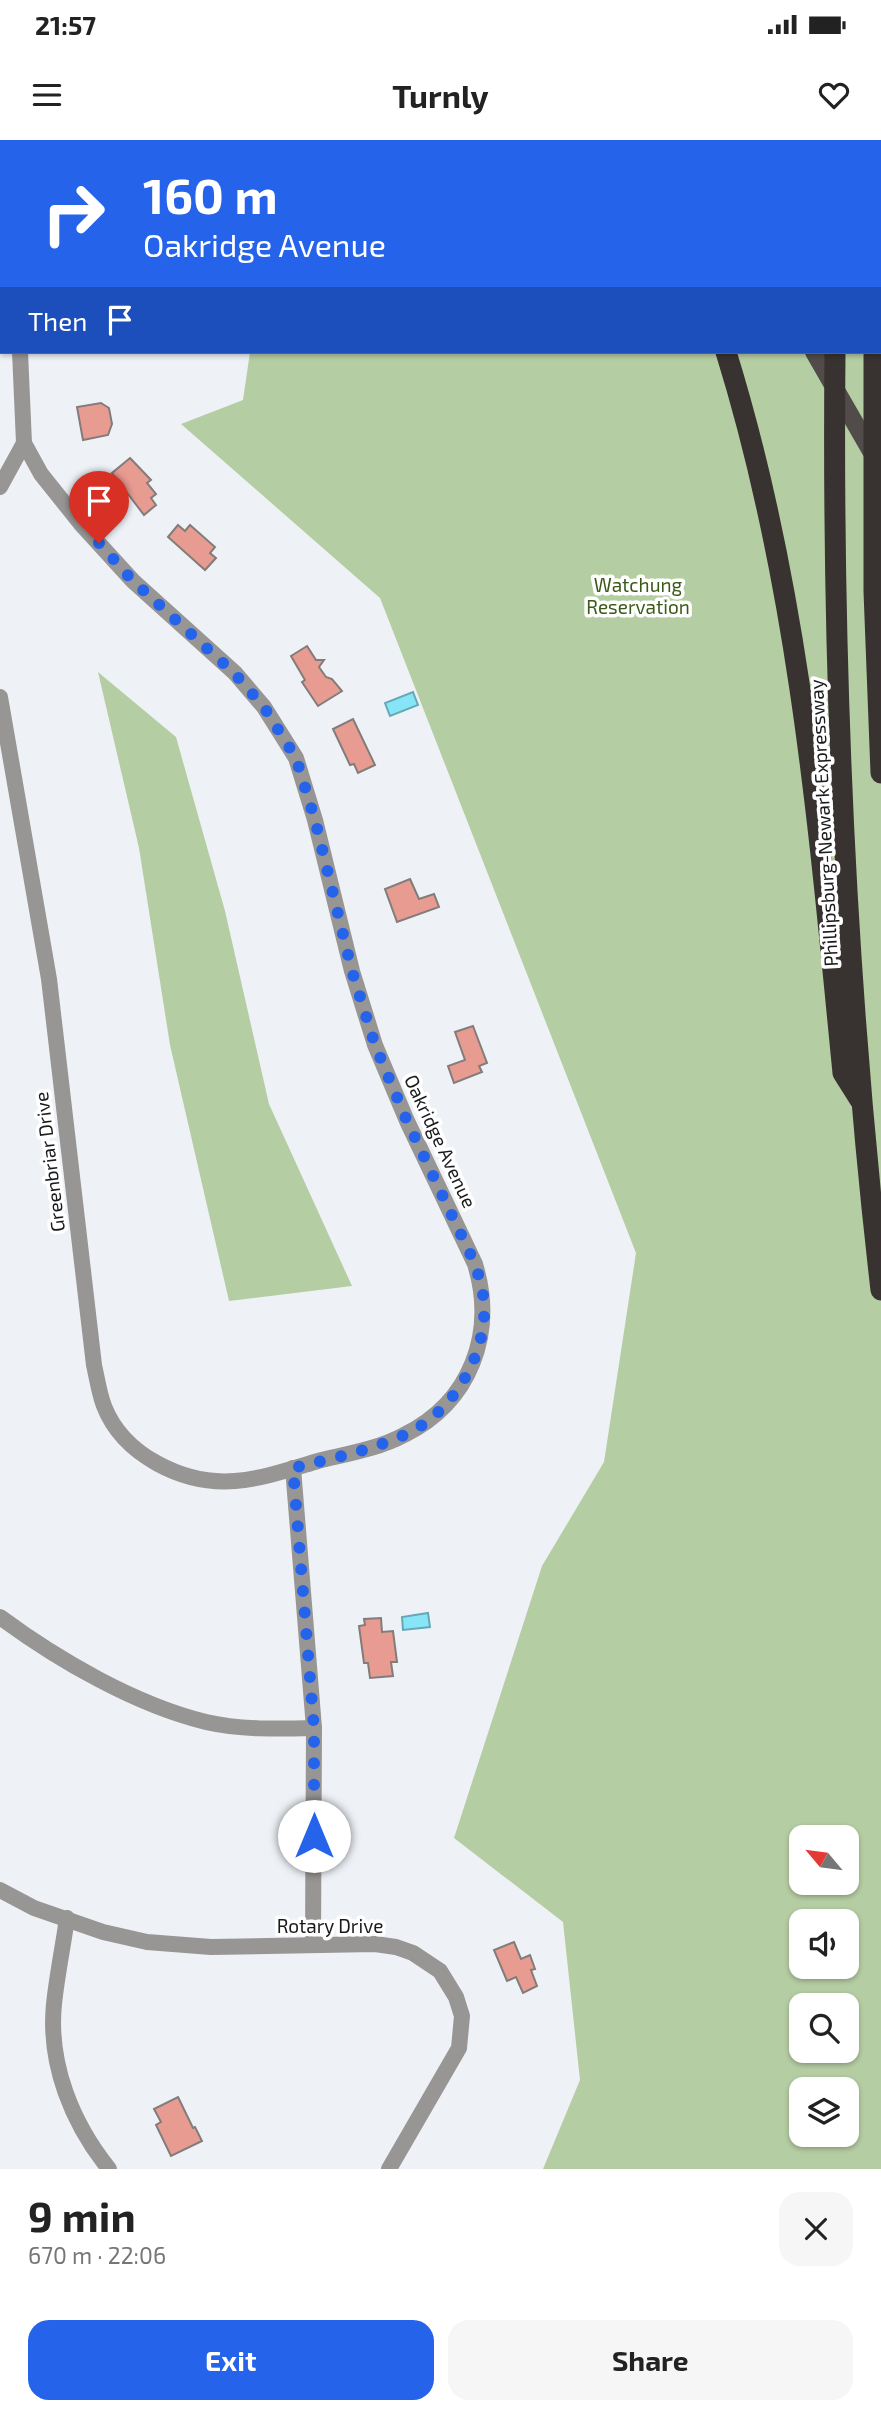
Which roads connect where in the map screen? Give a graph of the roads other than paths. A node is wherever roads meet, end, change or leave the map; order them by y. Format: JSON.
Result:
{"nodes":[{"id":1,"x":20,"y":354,"type":"edge"},
{"id":2,"x":727,"y":354,"type":"edge"},
{"id":3,"x":815,"y":354,"type":"edge"},
{"id":4,"x":835,"y":354,"type":"edge"},
{"id":5,"x":874,"y":354,"type":"edge"},
{"id":6,"x":24,"y":443,"type":"junction"},
{"id":7,"x":881,"y":468,"type":"edge"},
{"id":8,"x":0,"y":487,"type":"edge"},
{"id":9,"x":0,"y":696,"type":"edge"},
{"id":10,"x":881,"y":773,"type":"edge"},
{"id":11,"x":862,"y":1103,"type":"junction"},
{"id":12,"x":881,"y":1290,"type":"edge"},
{"id":13,"x":293,"y":1468,"type":"junction"},
{"id":14,"x":0,"y":1617,"type":"edge"},
{"id":15,"x":314,"y":1728,"type":"junction"},
{"id":16,"x":0,"y":1890,"type":"edge"},
{"id":17,"x":67,"y":1919,"type":"junction"},
{"id":18,"x":313,"y":1945,"type":"junction"},
{"id":19,"x":108,"y":2169,"type":"edge"},
{"id":20,"x":389,"y":2169,"type":"edge"}],
"edges":[{"from":1,"to":6,"type":"street","name":"Oakridge Avenue"},
{"from":2,"to":11,"type":"highway"},
{"from":3,"to":7,"type":"main road"},
{"from":4,"to":11,"type":"highway","name":"Phillipsburg-Newark Expressway"},
{"from":5,"to":10,"type":"highway"},
{"from":6,"to":8,"type":"street"},
{"from":6,"to":13,"type":"street","name":"Oakridge Avenue"},
{"from":9,"to":13,"type":"street","name":"Greenbriar Drive"},
{"from":11,"to":12,"type":"highway","name":"Phillipsburg-Newark Expressway"},
{"from":13,"to":15,"type":"street"},
{"from":14,"to":15,"type":"street"},
{"from":15,"to":18,"type":"street"},
{"from":16,"to":17,"type":"street","name":"Rotary Drive"},
{"from":17,"to":18,"type":"street","name":"Rotary Drive"},
{"from":17,"to":19,"type":"street"},
{"from":18,"to":20,"type":"street","name":"Rotary Drive"}]}
